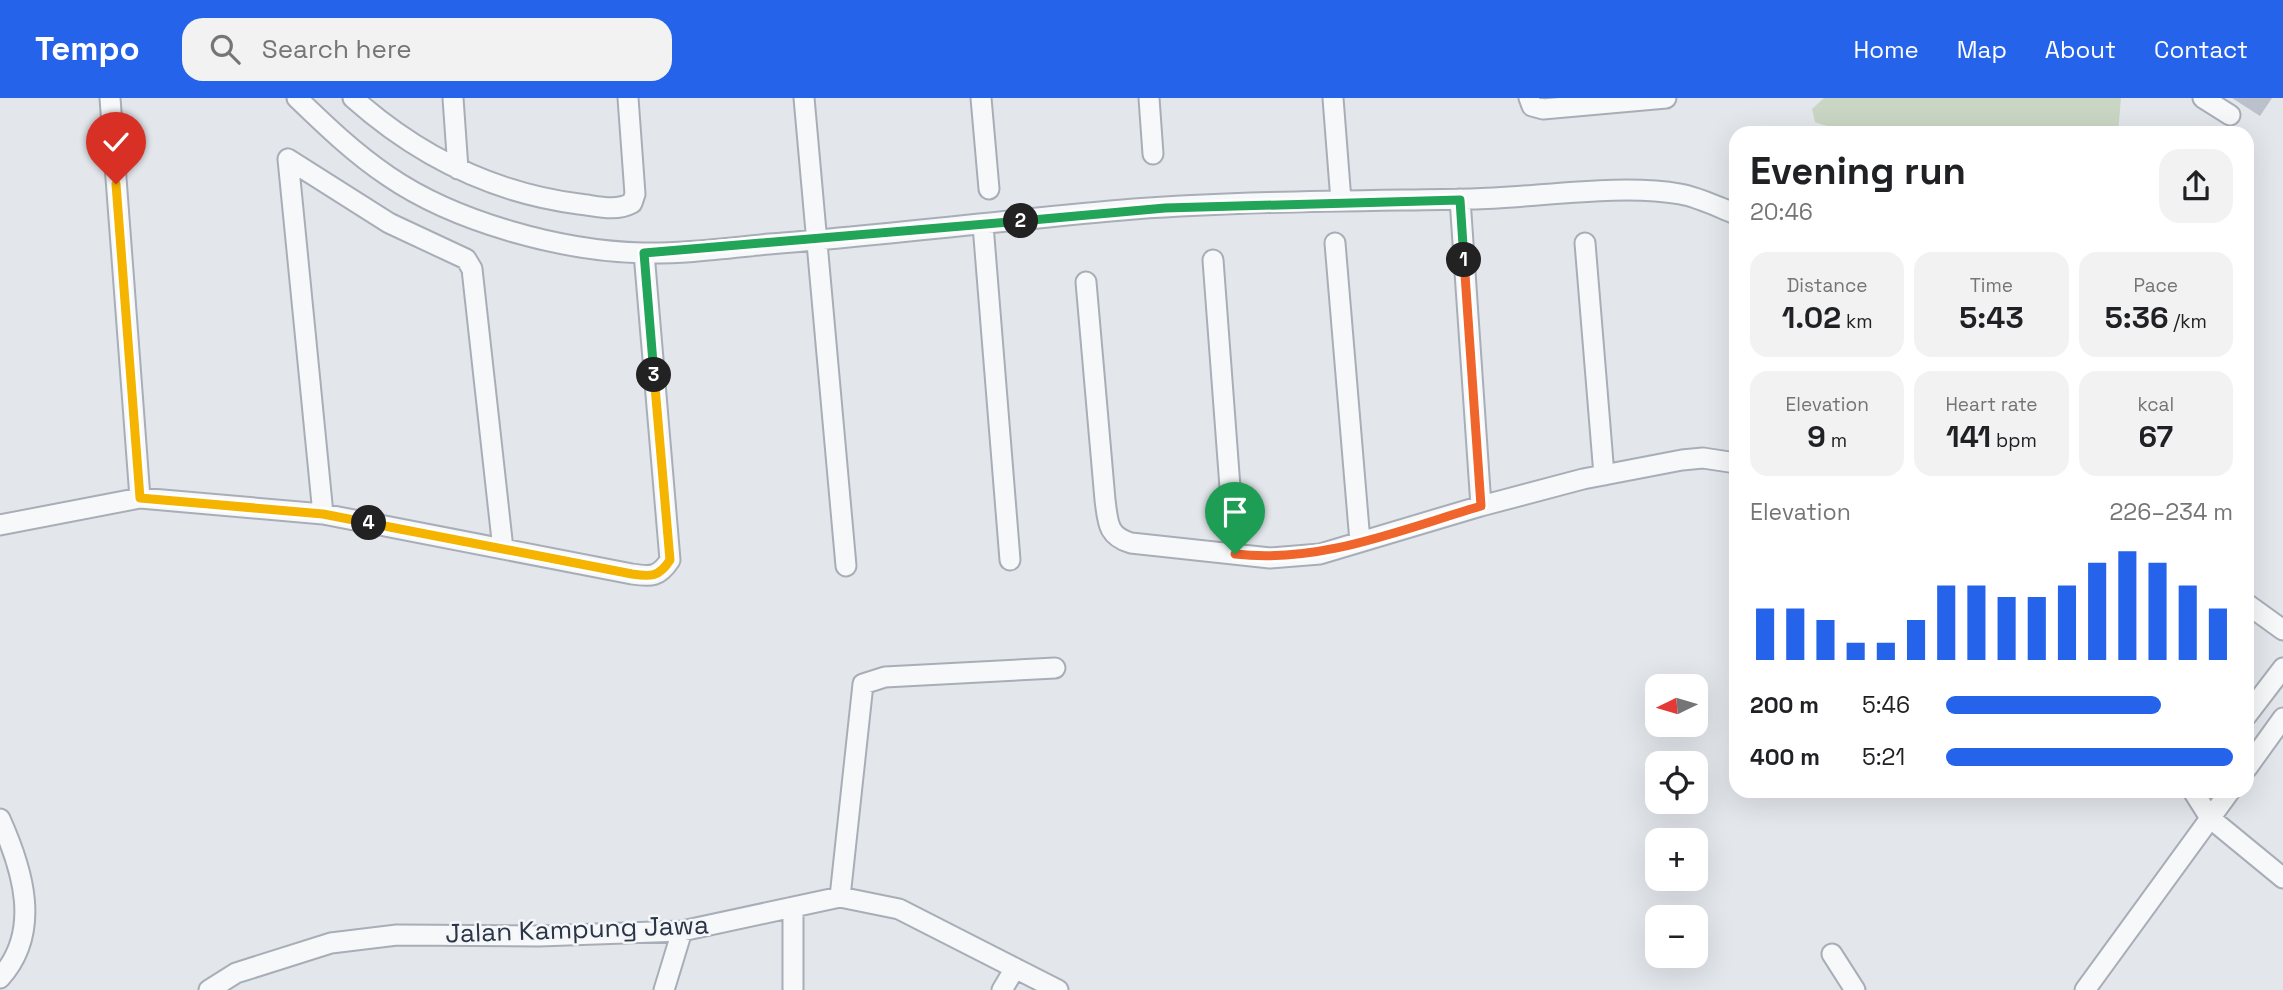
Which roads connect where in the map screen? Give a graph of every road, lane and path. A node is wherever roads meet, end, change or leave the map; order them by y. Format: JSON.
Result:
{"nodes":[{"id":1,"x":110,"y":98,"type":"edge"},
{"id":2,"x":297,"y":98,"type":"edge"},
{"id":3,"x":353,"y":98,"type":"edge"},
{"id":4,"x":453,"y":98,"type":"edge"},
{"id":5,"x":628,"y":98,"type":"edge"},
{"id":6,"x":804,"y":98,"type":"edge"},
{"id":7,"x":981,"y":98,"type":"edge"},
{"id":8,"x":1149,"y":98,"type":"edge"},
{"id":9,"x":1334,"y":98,"type":"edge"},
{"id":10,"x":1529,"y":98,"type":"edge"},
{"id":11,"x":1666,"y":98,"type":"edge"},
{"id":12,"x":2203,"y":98,"type":"edge"},
{"id":13,"x":2230,"y":116,"type":"dead end"},
{"id":14,"x":1153,"y":155,"type":"dead end"},
{"id":15,"x":458,"y":169,"type":"junction"},
{"id":16,"x":989,"y":190,"type":"dead end"},
{"id":17,"x":1460,"y":200,"type":"junction"},
{"id":18,"x":1341,"y":201,"type":"junction"},
{"id":19,"x":1729,"y":211,"type":"edge"},
{"id":20,"x":983,"y":225,"type":"junction"},
{"id":21,"x":817,"y":241,"type":"junction"},
{"id":22,"x":1335,"y":243,"type":"dead end"},
{"id":23,"x":1585,"y":243,"type":"dead end"},
{"id":24,"x":644,"y":253,"type":"junction"},
{"id":25,"x":1213,"y":260,"type":"dead end"},
{"id":26,"x":1086,"y":282,"type":"dead end"},
{"id":27,"x":1729,"y":462,"type":"edge"},
{"id":28,"x":1604,"y":475,"type":"junction"},
{"id":29,"x":140,"y":498,"type":"junction"},
{"id":30,"x":1481,"y":506,"type":"junction"},
{"id":31,"x":323,"y":514,"type":"junction"},
{"id":32,"x":0,"y":525,"type":"edge"},
{"id":33,"x":1360,"y":542,"type":"junction"},
{"id":34,"x":503,"y":549,"type":"junction"},
{"id":35,"x":1235,"y":554,"type":"junction"},
{"id":36,"x":1010,"y":560,"type":"dead end"},
{"id":37,"x":846,"y":566,"type":"dead end"},
{"id":38,"x":2254,"y":609,"type":"edge"},
{"id":39,"x":2283,"y":629,"type":"edge"},
{"id":40,"x":1055,"y":668,"type":"dead end"},
{"id":41,"x":2283,"y":668,"type":"edge"},
{"id":42,"x":2254,"y":706,"type":"edge"},
{"id":43,"x":2283,"y":718,"type":"edge"},
{"id":44,"x":2254,"y":750,"type":"edge"},
{"id":45,"x":2197,"y":798,"type":"edge"},
{"id":46,"x":2225,"y":798,"type":"edge"},
{"id":47,"x":2210,"y":818,"type":"junction"},
{"id":48,"x":0,"y":819,"type":"edge"},
{"id":49,"x":2283,"y":878,"type":"edge"},
{"id":50,"x":840,"y":897,"type":"junction"},
{"id":51,"x":793,"y":906,"type":"junction"},
{"id":52,"x":682,"y":931,"type":"junction"},
{"id":53,"x":1832,"y":954,"type":"dead end"},
{"id":54,"x":1015,"y":968,"type":"junction"},
{"id":55,"x":0,"y":978,"type":"edge"},
{"id":56,"x":209,"y":990,"type":"edge"},
{"id":57,"x":664,"y":990,"type":"edge"},
{"id":58,"x":793,"y":990,"type":"edge"},
{"id":59,"x":1002,"y":990,"type":"edge"},
{"id":60,"x":1058,"y":990,"type":"edge"},
{"id":61,"x":1855,"y":990,"type":"edge"},
{"id":62,"x":2085,"y":990,"type":"edge"}],
"edges":[{"from":1,"to":29,"type":"street"},
{"from":2,"to":24,"type":"street"},
{"from":3,"to":15,"type":"street"},
{"from":4,"to":15,"type":"street"},
{"from":5,"to":15,"type":"street"},
{"from":6,"to":21,"type":"street"},
{"from":7,"to":16,"type":"street"},
{"from":8,"to":14,"type":"street"},
{"from":9,"to":18,"type":"street"},
{"from":10,"to":11,"type":"street"},
{"from":12,"to":13,"type":"street"},
{"from":17,"to":18,"type":"street"},
{"from":17,"to":19,"type":"street"},
{"from":17,"to":30,"type":"street"},
{"from":18,"to":20,"type":"street"},
{"from":20,"to":21,"type":"street"},
{"from":20,"to":36,"type":"street"},
{"from":21,"to":24,"type":"street"},
{"from":21,"to":37,"type":"street"},
{"from":22,"to":33,"type":"street"},
{"from":23,"to":28,"type":"street"},
{"from":24,"to":34,"type":"street"},
{"from":25,"to":35,"type":"street"},
{"from":26,"to":35,"type":"street"},
{"from":27,"to":28,"type":"street"},
{"from":28,"to":30,"type":"street"},
{"from":29,"to":31,"type":"street"},
{"from":29,"to":32,"type":"street"},
{"from":30,"to":33,"type":"street"},
{"from":31,"to":34,"type":"street"},
{"from":31,"to":34,"type":"street"},
{"from":33,"to":35,"type":"street"},
{"from":38,"to":39,"type":"street"},
{"from":40,"to":50,"type":"street"},
{"from":41,"to":42,"type":"street"},
{"from":43,"to":44,"type":"street"},
{"from":45,"to":47,"type":"street"},
{"from":46,"to":47,"type":"street"},
{"from":47,"to":49,"type":"street"},
{"from":47,"to":62,"type":"street"},
{"from":48,"to":55,"type":"street"},
{"from":50,"to":51,"type":"street","name":"Jalan Kampung Jawa"},
{"from":50,"to":54,"type":"street","name":"Jalan Kampung Jawa"},
{"from":51,"to":52,"type":"street","name":"Jalan Kampung Jawa"},
{"from":51,"to":58,"type":"street"},
{"from":52,"to":56,"type":"street","name":"Jalan Kampung Jawa"},
{"from":52,"to":57,"type":"street"},
{"from":53,"to":61,"type":"street"},
{"from":54,"to":59,"type":"street"},
{"from":54,"to":60,"type":"street","name":"Jalan Kampung Jawa"}]}
